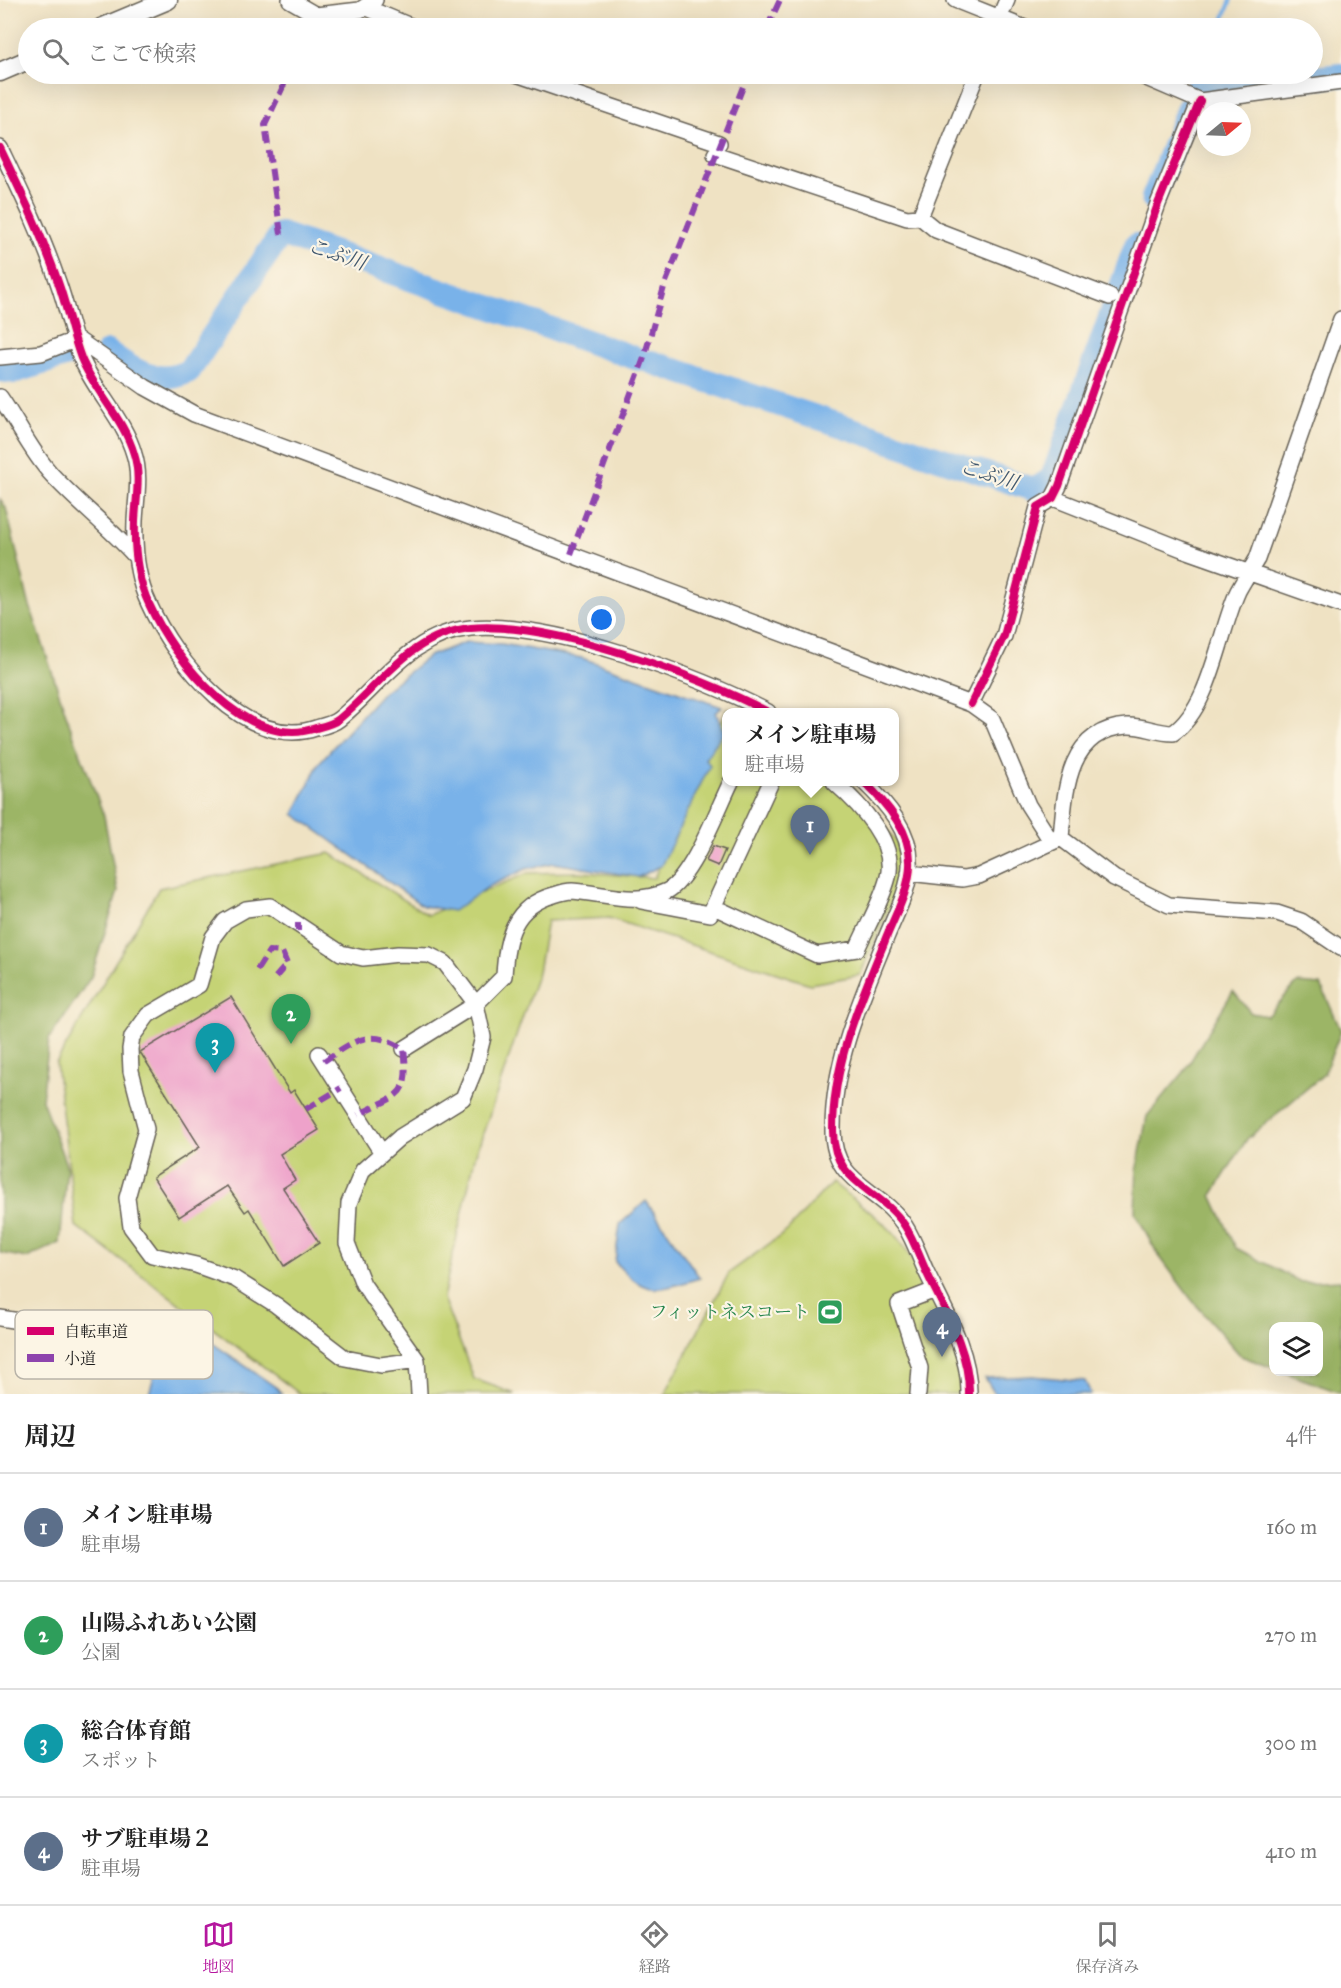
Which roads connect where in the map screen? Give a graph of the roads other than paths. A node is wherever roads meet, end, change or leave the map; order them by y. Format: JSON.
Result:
{"nodes":[{"id":1,"x":168,"y":0,"type":"edge"},
{"id":2,"x":290,"y":0,"type":"edge"},
{"id":3,"x":955,"y":0,"type":"edge"},
{"id":4,"x":1007,"y":0,"type":"edge"},
{"id":5,"x":370,"y":4,"type":"edge"},
{"id":6,"x":125,"y":18,"type":"edge"},
{"id":7,"x":396,"y":18,"type":"edge"},
{"id":8,"x":988,"y":18,"type":"edge"},
{"id":9,"x":999,"y":18,"type":"edge"},
{"id":10,"x":18,"y":64,"type":"edge"},
{"id":11,"x":0,"y":72,"type":"edge"},
{"id":12,"x":1341,"y":82,"type":"edge"},
{"id":13,"x":543,"y":84,"type":"edge"},
{"id":14,"x":973,"y":84,"type":"edge"},
{"id":15,"x":1160,"y":84,"type":"edge"},
{"id":16,"x":1200,"y":101,"type":"junction"},
{"id":17,"x":0,"y":147,"type":"edge"},
{"id":18,"x":920,"y":217,"type":"junction"},
{"id":19,"x":1110,"y":297,"type":"dead end"},
{"id":20,"x":1341,"y":319,"type":"edge"},
{"id":21,"x":77,"y":339,"type":"junction"},
{"id":22,"x":0,"y":357,"type":"edge"},
{"id":23,"x":0,"y":398,"type":"edge"},
{"id":24,"x":1053,"y":498,"type":"junction"},
{"id":25,"x":135,"y":556,"type":"junction"},
{"id":26,"x":1248,"y":573,"type":"junction"},
{"id":27,"x":1341,"y":605,"type":"edge"},
{"id":28,"x":971,"y":704,"type":"junction"},
{"id":29,"x":756,"y":708,"type":"edge"},
{"id":30,"x":729,"y":786,"type":"edge"},
{"id":31,"x":769,"y":786,"type":"edge"},
{"id":32,"x":839,"y":786,"type":"edge"},
{"id":33,"x":868,"y":786,"type":"edge"},
{"id":34,"x":1056,"y":839,"type":"junction"},
{"id":35,"x":909,"y":873,"type":"junction"},
{"id":36,"x":636,"y":900,"type":"junction"},
{"id":37,"x":714,"y":907,"type":"junction"},
{"id":38,"x":1341,"y":948,"type":"edge"},
{"id":39,"x":857,"y":949,"type":"junction"},
{"id":40,"x":878,"y":956,"type":"junction"},
{"id":41,"x":476,"y":1005,"type":"junction"},
{"id":42,"x":404,"y":1049,"type":"dead end"},
{"id":43,"x":319,"y":1054,"type":"dead end"},
{"id":44,"x":382,"y":1153,"type":"junction"},
{"id":45,"x":935,"y":1290,"type":"junction"},
{"id":46,"x":0,"y":1318,"type":"edge"},
{"id":47,"x":15,"y":1320,"type":"edge"},
{"id":48,"x":417,"y":1360,"type":"junction"},
{"id":49,"x":419,"y":1394,"type":"edge"},
{"id":50,"x":918,"y":1394,"type":"edge"},
{"id":51,"x":969,"y":1394,"type":"edge"}],
"edges":[{"from":1,"to":6,"type":"main road"},
{"from":2,"to":5,"type":"street"},
{"from":3,"to":8,"type":"street"},
{"from":4,"to":9,"type":"street"},
{"from":5,"to":7,"type":"street"},
{"from":10,"to":11,"type":"main road"},
{"from":12,"to":16,"type":"street"},
{"from":13,"to":18,"type":"street"},
{"from":14,"to":18,"type":"street"},
{"from":15,"to":16,"type":"street"},
{"from":16,"to":24,"type":"street"},
{"from":17,"to":21,"type":"street"},
{"from":18,"to":19,"type":"street"},
{"from":20,"to":26,"type":"street"},
{"from":21,"to":22,"type":"street"},
{"from":21,"to":25,"type":"street"},
{"from":21,"to":28,"type":"street"},
{"from":23,"to":25,"type":"street"},
{"from":24,"to":26,"type":"street"},
{"from":24,"to":28,"type":"street"},
{"from":25,"to":29,"type":"street"},
{"from":26,"to":27,"type":"street"},
{"from":26,"to":34,"type":"street"},
{"from":28,"to":34,"type":"street"},
{"from":30,"to":36,"type":"street"},
{"from":31,"to":37,"type":"street"},
{"from":32,"to":39,"type":"street"},
{"from":33,"to":35,"type":"street"},
{"from":34,"to":35,"type":"street"},
{"from":34,"to":38,"type":"street"},
{"from":35,"to":40,"type":"street"},
{"from":36,"to":37,"type":"street"},
{"from":36,"to":41,"type":"street"},
{"from":37,"to":39,"type":"street"},
{"from":39,"to":40,"type":"street"},
{"from":40,"to":45,"type":"street"},
{"from":41,"to":42,"type":"street"},
{"from":41,"to":44,"type":"street"},
{"from":41,"to":48,"type":"street"},
{"from":43,"to":44,"type":"street"},
{"from":44,"to":48,"type":"street"},
{"from":45,"to":50,"type":"street"},
{"from":45,"to":51,"type":"street"},
{"from":46,"to":47,"type":"street"},
{"from":48,"to":49,"type":"street"}]}
